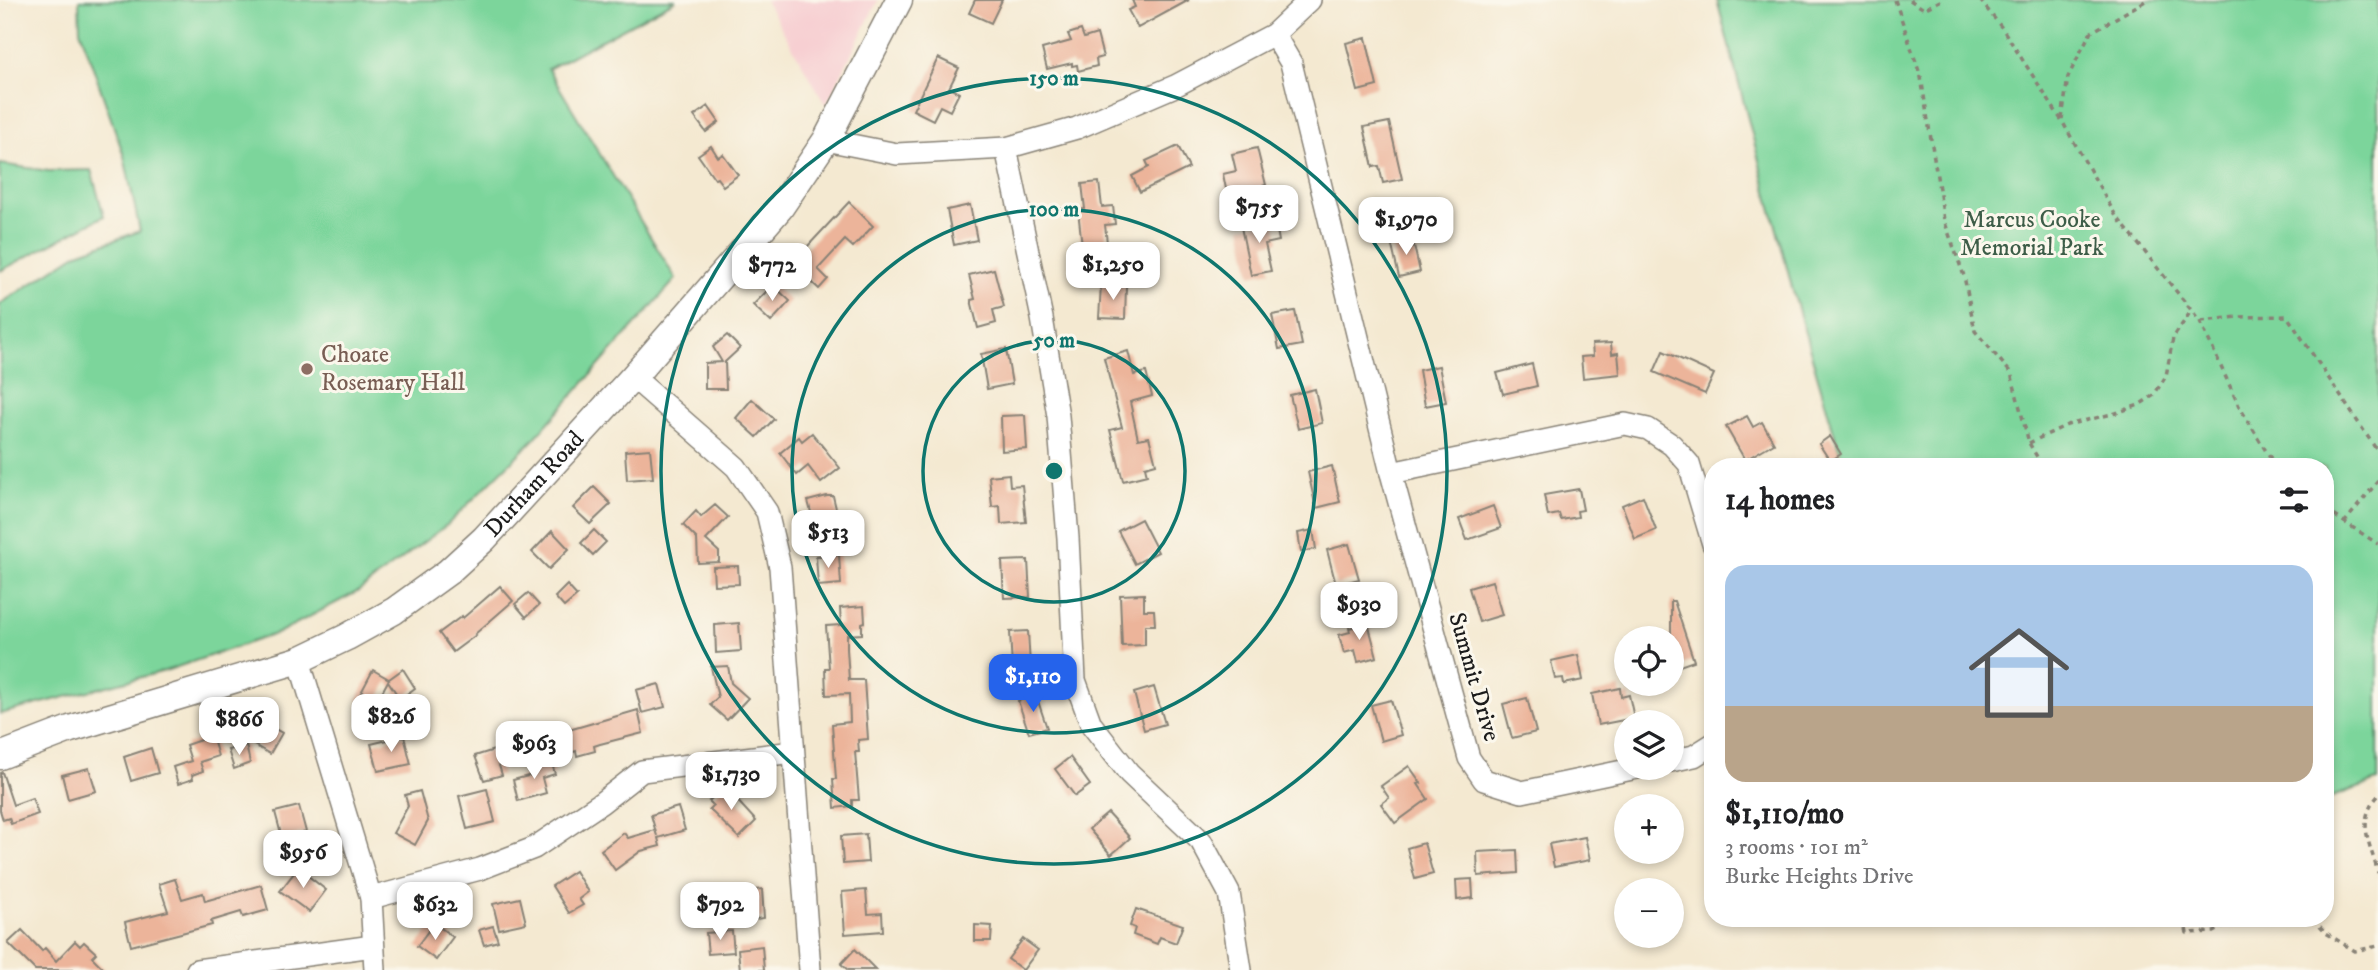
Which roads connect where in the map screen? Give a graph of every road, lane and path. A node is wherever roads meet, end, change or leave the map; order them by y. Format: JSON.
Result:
{"nodes":[{"id":1,"x":899,"y":0,"type":"edge"},
{"id":2,"x":1310,"y":0,"type":"edge"},
{"id":3,"x":1895,"y":0,"type":"edge"},
{"id":4,"x":1910,"y":0,"type":"edge"},
{"id":5,"x":1942,"y":0,"type":"edge"},
{"id":6,"x":1980,"y":0,"type":"edge"},
{"id":7,"x":2147,"y":0,"type":"edge"},
{"id":8,"x":1274,"y":34,"type":"junction"},
{"id":9,"x":2062,"y":121,"type":"junction"},
{"id":10,"x":827,"y":140,"type":"junction"},
{"id":11,"x":1006,"y":148,"type":"junction"},
{"id":12,"x":2191,"y":310,"type":"junction"},
{"id":13,"x":2200,"y":321,"type":"junction"},
{"id":14,"x":633,"y":377,"type":"junction"},
{"id":15,"x":2029,"y":443,"type":"junction"},
{"id":16,"x":2378,"y":452,"type":"edge"},
{"id":17,"x":2038,"y":458,"type":"edge"},
{"id":18,"x":2271,"y":458,"type":"edge"},
{"id":19,"x":1391,"y":473,"type":"junction"},
{"id":20,"x":2378,"y":481,"type":"edge"},
{"id":21,"x":1704,"y":514,"type":"edge"},
{"id":22,"x":2334,"y":516,"type":"edge"},
{"id":23,"x":2344,"y":523,"type":"junction"},
{"id":24,"x":2378,"y":544,"type":"edge"},
{"id":25,"x":299,"y":660,"type":"junction"},
{"id":26,"x":1704,"y":750,"type":"edge"},
{"id":27,"x":793,"y":752,"type":"junction"},
{"id":28,"x":0,"y":756,"type":"edge"},
{"id":29,"x":1684,"y":758,"type":"edge"},
{"id":30,"x":1614,"y":773,"type":"edge"},
{"id":31,"x":2378,"y":796,"type":"edge"},
{"id":32,"x":2378,"y":873,"type":"edge"},
{"id":33,"x":371,"y":898,"type":"junction"},
{"id":34,"x":2186,"y":927,"type":"edge"},
{"id":35,"x":2224,"y":927,"type":"edge"},
{"id":36,"x":2320,"y":927,"type":"edge"},
{"id":37,"x":373,"y":946,"type":"junction"},
{"id":38,"x":2378,"y":946,"type":"edge"},
{"id":39,"x":197,"y":970,"type":"edge"},
{"id":40,"x":375,"y":970,"type":"edge"},
{"id":41,"x":810,"y":970,"type":"edge"},
{"id":42,"x":1241,"y":970,"type":"edge"}],
"edges":[{"from":1,"to":10,"type":"main road","name":"Durham Road"},
{"from":2,"to":8,"type":"street"},
{"from":3,"to":15,"type":"path"},
{"from":4,"to":5,"type":"path"},
{"from":6,"to":9,"type":"path"},
{"from":7,"to":9,"type":"path"},
{"from":8,"to":11,"type":"street"},
{"from":8,"to":19,"type":"street","name":"Summit Drive"},
{"from":9,"to":12,"type":"path"},
{"from":10,"to":11,"type":"street"},
{"from":10,"to":14,"type":"main road","name":"Durham Road"},
{"from":11,"to":42,"type":"street"},
{"from":12,"to":13,"type":"path"},
{"from":12,"to":15,"type":"path"},
{"from":13,"to":16,"type":"path"},
{"from":13,"to":18,"type":"path"},
{"from":14,"to":25,"type":"main road","name":"Durham Road"},
{"from":14,"to":27,"type":"street"},
{"from":15,"to":17,"type":"path"},
{"from":19,"to":21,"type":"street"},
{"from":19,"to":30,"type":"street","name":"Summit Drive"},
{"from":20,"to":23,"type":"path"},
{"from":22,"to":23,"type":"path"},
{"from":23,"to":24,"type":"path"},
{"from":25,"to":28,"type":"main road","name":"Durham Road"},
{"from":25,"to":33,"type":"street"},
{"from":26,"to":29,"type":"street"},
{"from":27,"to":33,"type":"street"},
{"from":27,"to":41,"type":"street"},
{"from":31,"to":32,"type":"path"},
{"from":33,"to":37,"type":"street"},
{"from":34,"to":35,"type":"path"},
{"from":36,"to":38,"type":"path"},
{"from":37,"to":39,"type":"street"},
{"from":37,"to":40,"type":"street"}]}
